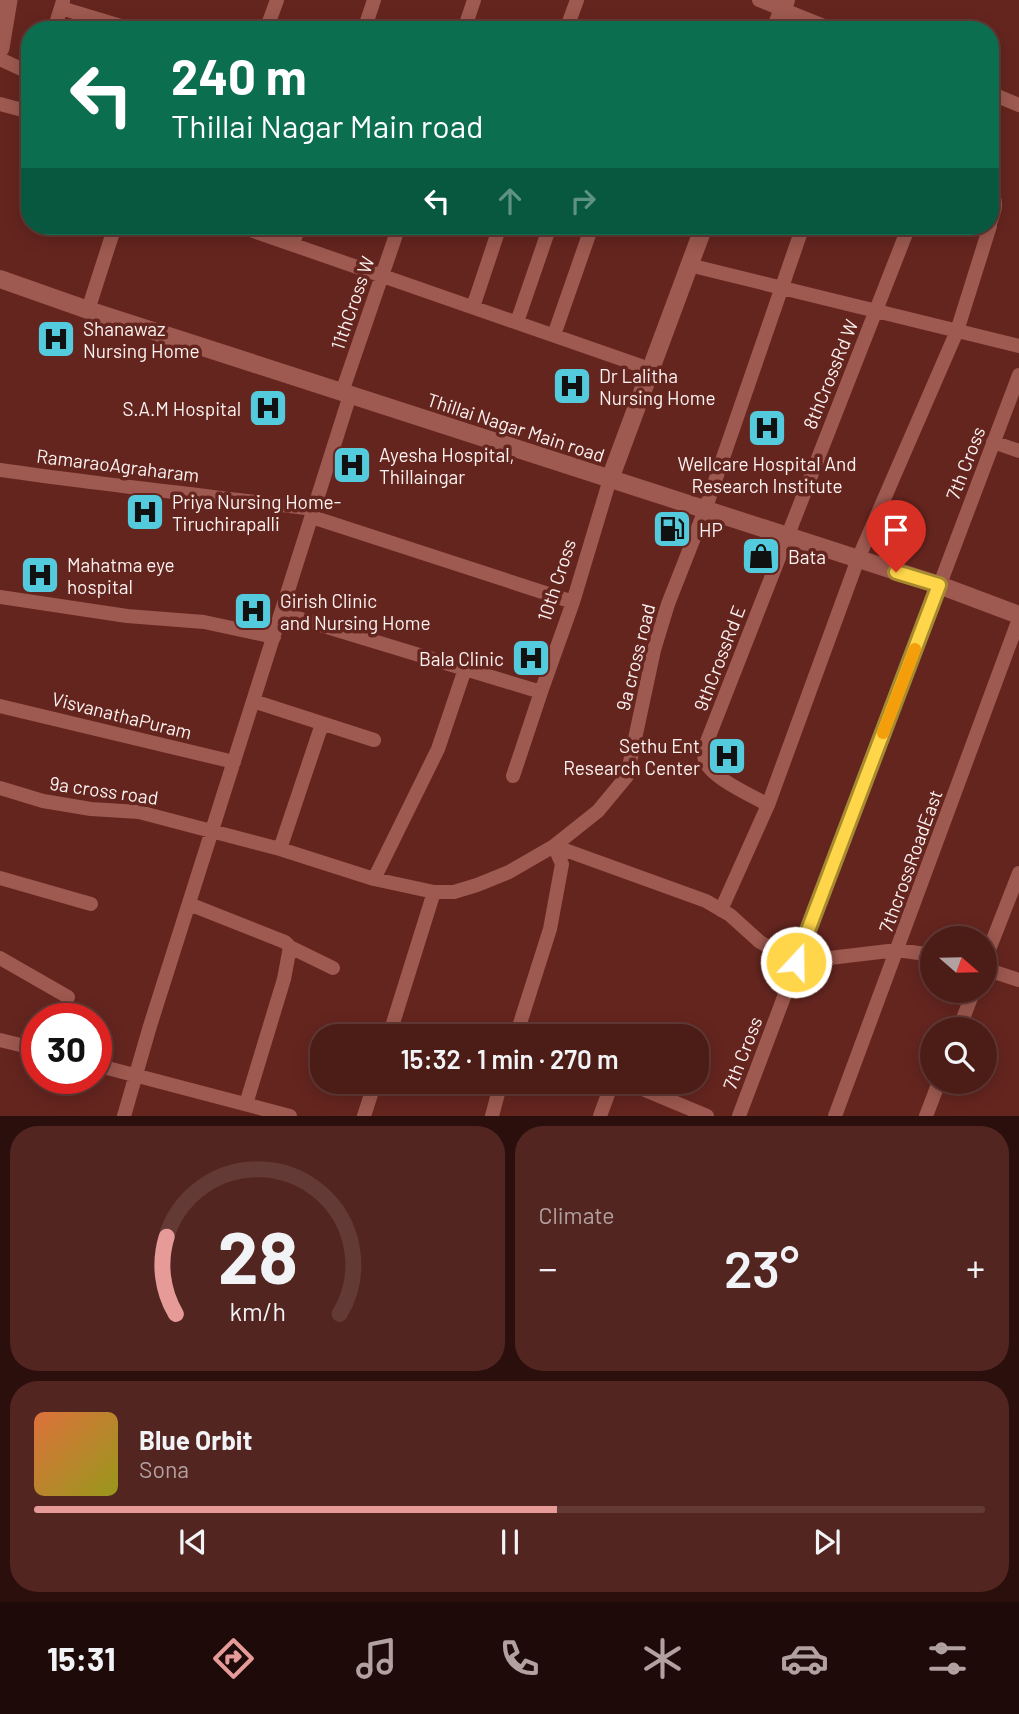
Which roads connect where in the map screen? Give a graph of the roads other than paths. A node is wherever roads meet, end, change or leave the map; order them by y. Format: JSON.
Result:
{"nodes":[{"id":1,"x":8,"y":0,"type":"edge"},
{"id":2,"x":277,"y":0,"type":"edge"},
{"id":3,"x":374,"y":0,"type":"edge"},
{"id":4,"x":474,"y":0,"type":"edge"},
{"id":5,"x":576,"y":0,"type":"edge"},
{"id":6,"x":759,"y":0,"type":"edge"},
{"id":7,"x":62,"y":4,"type":"edge"},
{"id":8,"x":784,"y":5,"type":"edge"},
{"id":9,"x":57,"y":21,"type":"edge"},
{"id":10,"x":109,"y":21,"type":"edge"},
{"id":11,"x":269,"y":21,"type":"edge"},
{"id":12,"x":367,"y":21,"type":"edge"},
{"id":13,"x":467,"y":21,"type":"edge"},
{"id":14,"x":569,"y":21,"type":"edge"},
{"id":15,"x":816,"y":21,"type":"edge"},
{"id":16,"x":2,"y":22,"type":"edge"},
{"id":17,"x":0,"y":48,"type":"edge"},
{"id":18,"x":0,"y":59,"type":"edge"},
{"id":19,"x":21,"y":69,"type":"edge"},
{"id":20,"x":999,"y":97,"type":"edge"},
{"id":21,"x":0,"y":104,"type":"edge"},
{"id":22,"x":1019,"y":105,"type":"edge"},
{"id":23,"x":21,"y":110,"type":"edge"},
{"id":24,"x":112,"y":235,"type":"edge"},
{"id":25,"x":266,"y":235,"type":"edge"},
{"id":26,"x":296,"y":235,"type":"edge"},
{"id":27,"x":396,"y":235,"type":"edge"},
{"id":28,"x":497,"y":235,"type":"edge"},
{"id":29,"x":547,"y":235,"type":"edge"},
{"id":30,"x":590,"y":235,"type":"edge"},
{"id":31,"x":701,"y":235,"type":"edge"},
{"id":32,"x":800,"y":235,"type":"edge"},
{"id":33,"x":905,"y":235,"type":"edge"},
{"id":34,"x":987,"y":235,"type":"edge"},
{"id":35,"x":293,"y":244,"type":"junction"},
{"id":36,"x":689,"y":265,"type":"junction"},
{"id":37,"x":382,"y":275,"type":"junction"},
{"id":38,"x":0,"y":279,"type":"edge"},
{"id":39,"x":783,"y":288,"type":"junction"},
{"id":40,"x":473,"y":307,"type":"junction"},
{"id":41,"x":88,"y":310,"type":"junction"},
{"id":42,"x":875,"y":311,"type":"junction"},
{"id":43,"x":517,"y":322,"type":"junction"},
{"id":44,"x":957,"y":331,"type":"junction"},
{"id":45,"x":554,"y":335,"type":"junction"},
{"id":46,"x":1019,"y":346,"type":"edge"},
{"id":47,"x":650,"y":369,"type":"junction"},
{"id":48,"x":1019,"y":375,"type":"edge"},
{"id":49,"x":346,"y":393,"type":"junction"},
{"id":50,"x":993,"y":442,"type":"junction"},
{"id":51,"x":1019,"y":451,"type":"edge"},
{"id":52,"x":0,"y":470,"type":"edge"},
{"id":53,"x":610,"y":479,"type":"junction"},
{"id":54,"x":705,"y":510,"type":"junction"},
{"id":55,"x":313,"y":513,"type":"junction"},
{"id":56,"x":786,"y":536,"type":"junction"},
{"id":57,"x":858,"y":559,"type":"junction"},
{"id":58,"x":939,"y":585,"type":"junction"},
{"id":59,"x":0,"y":597,"type":"edge"},
{"id":60,"x":572,"y":603,"type":"junction"},
{"id":61,"x":281,"y":613,"type":"junction"},
{"id":62,"x":1019,"y":617,"type":"edge"},
{"id":63,"x":274,"y":637,"type":"junction"},
{"id":64,"x":465,"y":669,"type":"junction"},
{"id":65,"x":541,"y":692,"type":"junction"},
{"id":66,"x":253,"y":701,"type":"junction"},
{"id":67,"x":0,"y":706,"type":"edge"},
{"id":68,"x":322,"y":724,"type":"junction"},
{"id":69,"x":374,"y":740,"type":"dead end"},
{"id":70,"x":234,"y":762,"type":"junction"},
{"id":71,"x":513,"y":776,"type":"dead end"},
{"id":72,"x":0,"y":788,"type":"edge"},
{"id":73,"x":768,"y":804,"type":"junction"},
{"id":74,"x":212,"y":830,"type":"junction"},
{"id":75,"x":554,"y":846,"type":"junction"},
{"id":76,"x":280,"y":849,"type":"junction"},
{"id":77,"x":1019,"y":873,"type":"edge"},
{"id":78,"x":0,"y":878,"type":"edge"},
{"id":79,"x":374,"y":879,"type":"junction"},
{"id":80,"x":434,"y":892,"type":"junction"},
{"id":81,"x":91,"y":904,"type":"dead end"},
{"id":82,"x":189,"y":904,"type":"junction"},
{"id":83,"x":721,"y":910,"type":"junction"},
{"id":84,"x":998,"y":927,"type":"edge"},
{"id":85,"x":290,"y":947,"type":"junction"},
{"id":86,"x":897,"y":950,"type":"junction"},
{"id":87,"x":920,"y":953,"type":"edge"},
{"id":88,"x":0,"y":958,"type":"edge"},
{"id":89,"x":796,"y":962,"type":"junction"},
{"id":90,"x":332,"y":968,"type":"dead end"},
{"id":91,"x":998,"y":973,"type":"edge"},
{"id":92,"x":1019,"y":980,"type":"edge"},
{"id":93,"x":68,"y":997,"type":"dead end"},
{"id":94,"x":393,"y":1024,"type":"edge"},
{"id":95,"x":520,"y":1024,"type":"edge"},
{"id":96,"x":0,"y":1040,"type":"edge"},
{"id":97,"x":21,"y":1045,"type":"edge"},
{"id":98,"x":112,"y":1069,"type":"edge"},
{"id":99,"x":136,"y":1075,"type":"junction"},
{"id":100,"x":371,"y":1094,"type":"edge"},
{"id":101,"x":498,"y":1094,"type":"edge"},
{"id":102,"x":608,"y":1094,"type":"edge"},
{"id":103,"x":656,"y":1094,"type":"edge"},
{"id":104,"x":934,"y":1094,"type":"edge"},
{"id":105,"x":246,"y":1104,"type":"junction"},
{"id":106,"x":124,"y":1115,"type":"edge"},
{"id":107,"x":290,"y":1115,"type":"edge"},
{"id":108,"x":364,"y":1115,"type":"edge"},
{"id":109,"x":492,"y":1115,"type":"edge"},
{"id":110,"x":600,"y":1115,"type":"edge"},
{"id":111,"x":708,"y":1115,"type":"edge"},
{"id":112,"x":739,"y":1115,"type":"edge"},
{"id":113,"x":835,"y":1115,"type":"edge"},
{"id":114,"x":926,"y":1115,"type":"edge"}],
"edges":[{"from":1,"to":16,"type":"main road"},
{"from":2,"to":11,"type":"street"},
{"from":3,"to":12,"type":"street"},
{"from":4,"to":13,"type":"street"},
{"from":5,"to":14,"type":"street"},
{"from":6,"to":8,"type":"street"},
{"from":7,"to":9,"type":"street"},
{"from":7,"to":10,"type":"street"},
{"from":8,"to":15,"type":"street"},
{"from":16,"to":17,"type":"main road"},
{"from":18,"to":19,"type":"street"},
{"from":20,"to":22,"type":"street"},
{"from":21,"to":23,"type":"street"},
{"from":24,"to":41,"type":"street"},
{"from":25,"to":35,"type":"street"},
{"from":26,"to":35,"type":"street"},
{"from":27,"to":37,"type":"street","name":"11thCross W"},
{"from":28,"to":40,"type":"street"},
{"from":29,"to":43,"type":"street"},
{"from":30,"to":45,"type":"street"},
{"from":31,"to":36,"type":"street","name":"10th Cross"},
{"from":32,"to":39,"type":"street","name":"9a cross road"},
{"from":33,"to":42,"type":"street","name":"8thCrossRd W"},
{"from":34,"to":44,"type":"street"},
{"from":35,"to":37,"type":"street"},
{"from":36,"to":39,"type":"street"},
{"from":36,"to":47,"type":"street","name":"10th Cross"},
{"from":37,"to":40,"type":"street"},
{"from":37,"to":49,"type":"street","name":"11thCross W"},
{"from":38,"to":41,"type":"street","name":"Thillai Nagar Main road"},
{"from":39,"to":42,"type":"street"},
{"from":39,"to":54,"type":"street","name":"9a cross road"},
{"from":40,"to":43,"type":"street"},
{"from":41,"to":49,"type":"street","name":"Thillai Nagar Main road"},
{"from":42,"to":44,"type":"street"},
{"from":42,"to":56,"type":"street","name":"8thCrossRd W"},
{"from":43,"to":45,"type":"street"},
{"from":44,"to":46,"type":"street"},
{"from":44,"to":57,"type":"street"},
{"from":45,"to":47,"type":"street"},
{"from":47,"to":53,"type":"street","name":"10th Cross"},
{"from":48,"to":50,"type":"street","name":"7th Cross"},
{"from":49,"to":53,"type":"street","name":"Thillai Nagar Main road"},
{"from":49,"to":55,"type":"street","name":"11thCross W"},
{"from":50,"to":51,"type":"street"},
{"from":50,"to":58,"type":"street","name":"7th Cross"},
{"from":52,"to":55,"type":"street","name":"RamaraoAgraharam"},
{"from":53,"to":54,"type":"street","name":"Thillai Nagar Main road"},
{"from":53,"to":60,"type":"street","name":"10th Cross"},
{"from":54,"to":56,"type":"street","name":"Thillai Nagar Main road"},
{"from":54,"to":75,"type":"street","name":"9a cross road"},
{"from":55,"to":60,"type":"street","name":"RamaraoAgraharam"},
{"from":55,"to":61,"type":"street","name":"11thCross W"},
{"from":56,"to":57,"type":"street","name":"Thillai Nagar Main road"},
{"from":56,"to":73,"type":"street","name":"9thCrossRd E"},
{"from":57,"to":58,"type":"street","name":"Thillai Nagar Main road"},
{"from":57,"to":73,"type":"street"},
{"from":58,"to":62,"type":"street","name":"Thillai Nagar Main road"},
{"from":58,"to":89,"type":"street","name":"7th Cross"},
{"from":59,"to":63,"type":"street"},
{"from":60,"to":65,"type":"street","name":"10th Cross"},
{"from":61,"to":63,"type":"street","name":"11thCross W"},
{"from":61,"to":64,"type":"street"},
{"from":62,"to":86,"type":"street","name":"7thcrossRoadEast"},
{"from":63,"to":66,"type":"street","name":"11thCross W"},
{"from":64,"to":65,"type":"street"},
{"from":64,"to":79,"type":"street"},
{"from":65,"to":71,"type":"street","name":"10th Cross"},
{"from":66,"to":68,"type":"street"},
{"from":66,"to":70,"type":"street","name":"11thCross W"},
{"from":67,"to":70,"type":"street","name":"VisvanathaPuram"},
{"from":68,"to":69,"type":"street"},
{"from":68,"to":76,"type":"street"},
{"from":70,"to":74,"type":"street","name":"11thCross W"},
{"from":72,"to":74,"type":"street","name":"9a cross road"},
{"from":73,"to":83,"type":"street"},
{"from":74,"to":76,"type":"street","name":"9a cross road"},
{"from":74,"to":82,"type":"street","name":"11thCross W"},
{"from":75,"to":80,"type":"street","name":"9a cross road"},
{"from":75,"to":83,"type":"street"},
{"from":75,"to":95,"type":"street"},
{"from":76,"to":79,"type":"street","name":"9a cross road"},
{"from":77,"to":84,"type":"street"},
{"from":78,"to":81,"type":"street"},
{"from":79,"to":80,"type":"street","name":"9a cross road"},
{"from":80,"to":94,"type":"street"},
{"from":82,"to":85,"type":"street"},
{"from":82,"to":99,"type":"street","name":"11thCross W"},
{"from":83,"to":89,"type":"street"},
{"from":85,"to":90,"type":"street"},
{"from":85,"to":105,"type":"street"},
{"from":86,"to":87,"type":"street"},
{"from":86,"to":89,"type":"street"},
{"from":86,"to":113,"type":"street","name":"7thcrossRoadEast"},
{"from":88,"to":93,"type":"street"},
{"from":89,"to":112,"type":"street","name":"7th Cross"},
{"from":91,"to":92,"type":"street"},
{"from":96,"to":97,"type":"street"},
{"from":98,"to":99,"type":"street"},
{"from":99,"to":105,"type":"street"},
{"from":99,"to":106,"type":"street","name":"11thCross W"},
{"from":100,"to":108,"type":"street"},
{"from":101,"to":109,"type":"street"},
{"from":102,"to":110,"type":"street"},
{"from":103,"to":111,"type":"street"},
{"from":104,"to":114,"type":"street"},
{"from":105,"to":107,"type":"street"}]}
